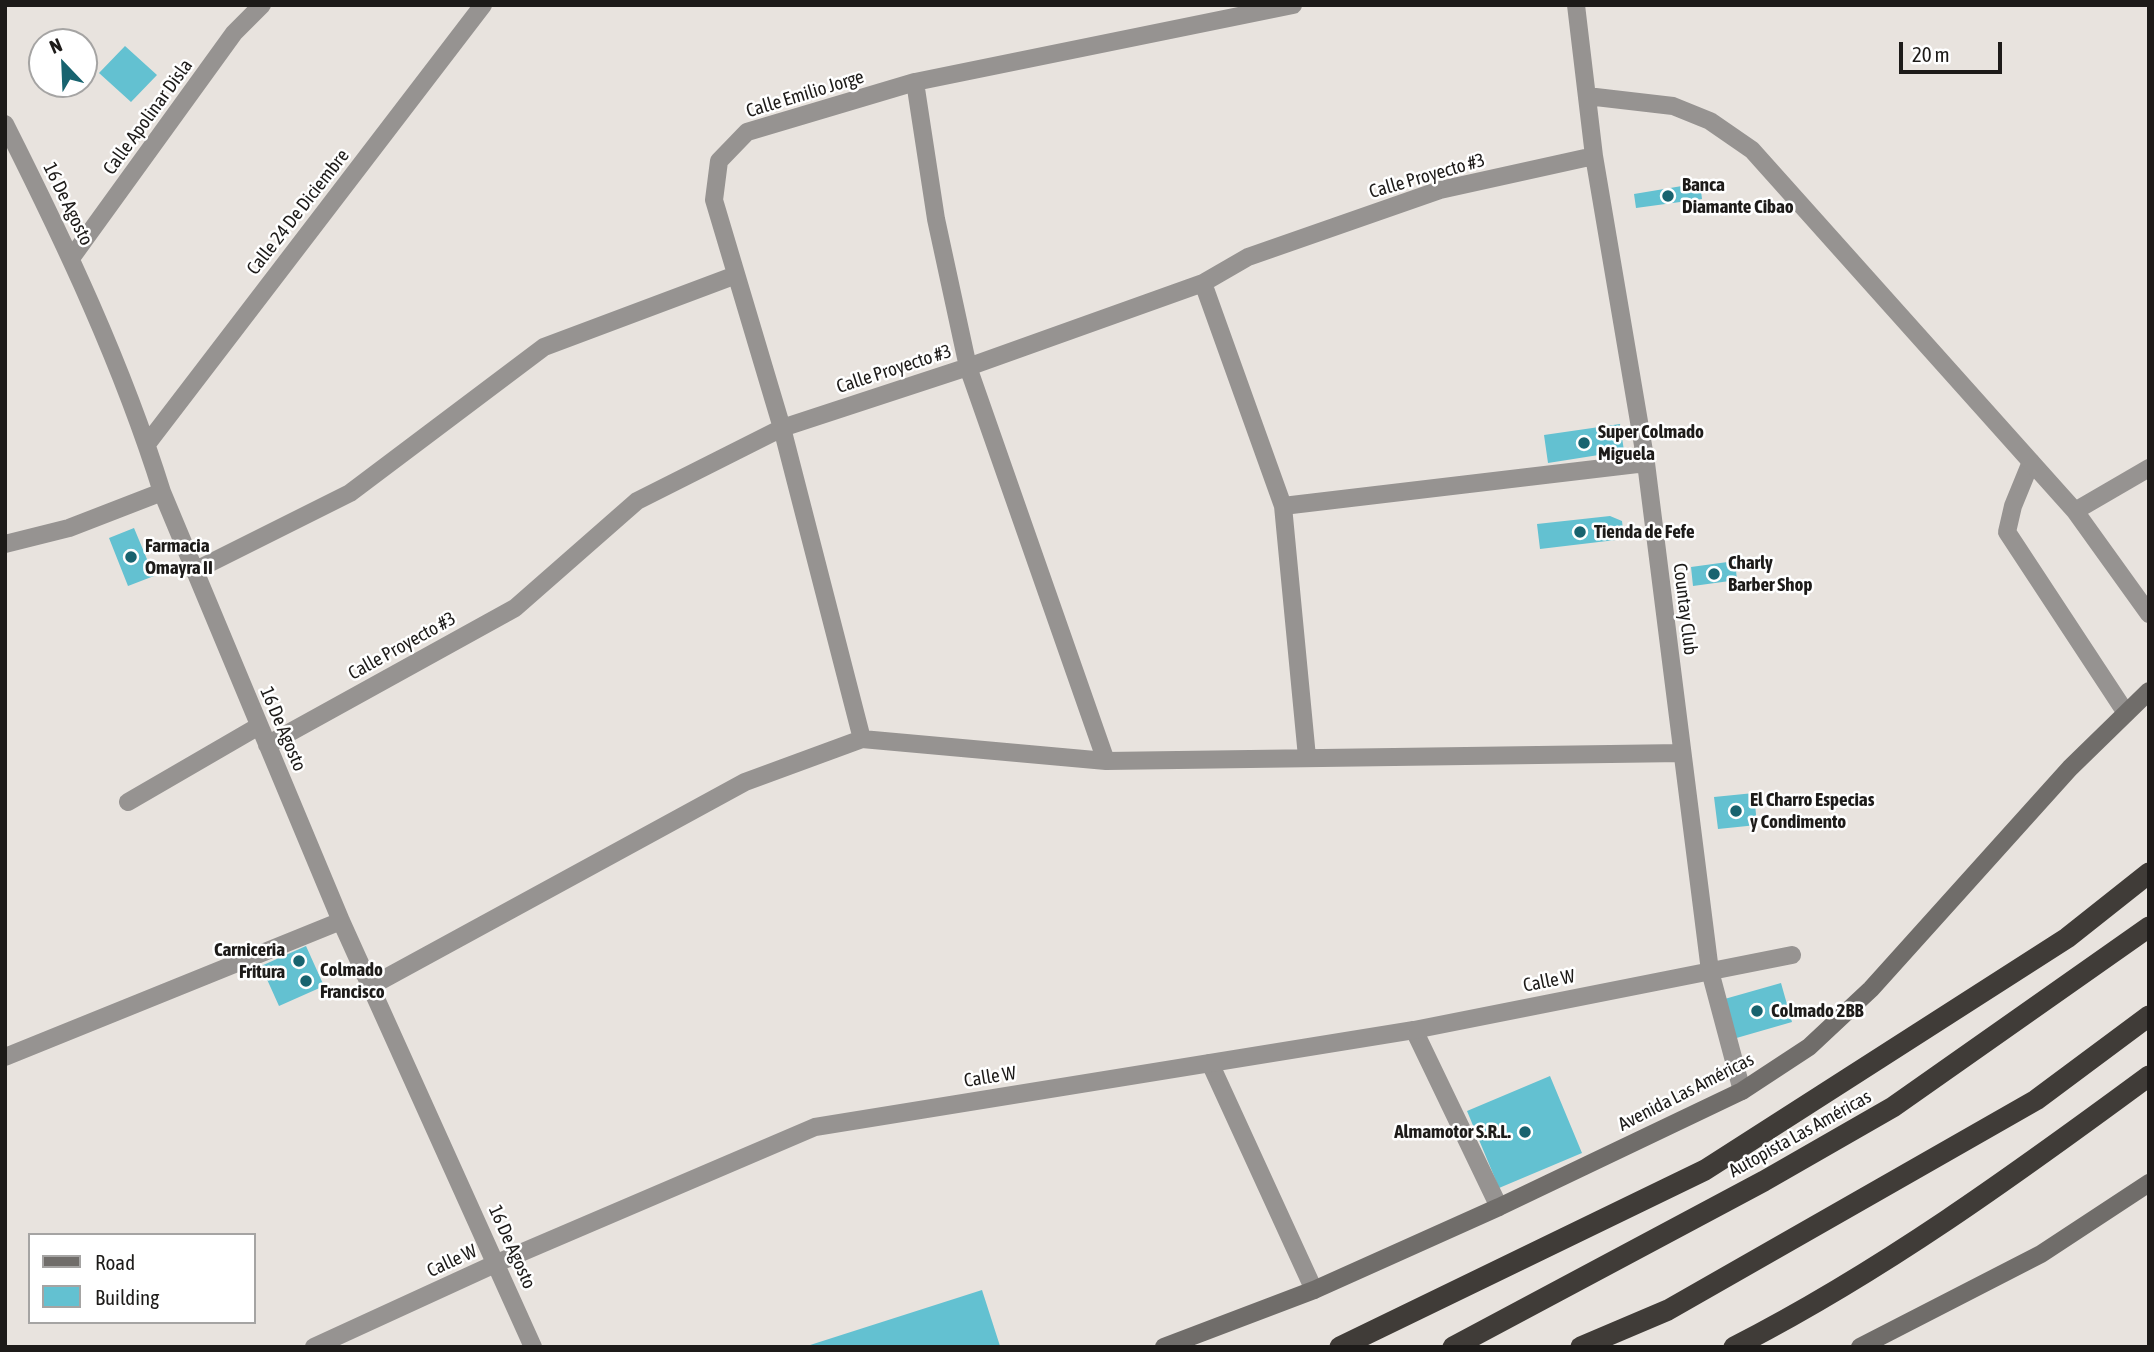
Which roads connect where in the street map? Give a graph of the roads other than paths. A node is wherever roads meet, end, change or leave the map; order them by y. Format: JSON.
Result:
{"nodes":[{"id":1,"x":262,"y":5,"type":"edge"},
{"id":2,"x":483,"y":5,"type":"edge"},
{"id":3,"x":1293,"y":5,"type":"edge"},
{"id":4,"x":1576,"y":5,"type":"edge"},
{"id":5,"x":915,"y":82,"type":"junction"},
{"id":6,"x":1587,"y":96,"type":"junction"},
{"id":7,"x":5,"y":124,"type":"edge"},
{"id":8,"x":1594,"y":156,"type":"junction"},
{"id":9,"x":72,"y":257,"type":"junction"},
{"id":10,"x":736,"y":275,"type":"junction"},
{"id":11,"x":1203,"y":283,"type":"junction"},
{"id":12,"x":968,"y":367,"type":"junction"},
{"id":13,"x":782,"y":428,"type":"junction"},
{"id":14,"x":146,"y":444,"type":"junction"},
{"id":15,"x":2031,"y":462,"type":"junction"},
{"id":16,"x":1646,"y":463,"type":"junction"},
{"id":17,"x":2149,"y":468,"type":"edge"},
{"id":18,"x":162,"y":492,"type":"junction"},
{"id":19,"x":1283,"y":506,"type":"junction"},
{"id":20,"x":2075,"y":511,"type":"junction"},
{"id":21,"x":5,"y":544,"type":"edge"},
{"id":22,"x":194,"y":571,"type":"junction"},
{"id":23,"x":2149,"y":614,"type":"edge"},
{"id":24,"x":2149,"y":691,"type":"edge"},
{"id":25,"x":2126,"y":713,"type":"junction"},
{"id":26,"x":259,"y":726,"type":"junction"},
{"id":27,"x":862,"y":739,"type":"junction"},
{"id":28,"x":267,"y":745,"type":"junction"},
{"id":29,"x":1682,"y":753,"type":"junction"},
{"id":30,"x":1307,"y":757,"type":"junction"},
{"id":31,"x":1106,"y":761,"type":"junction"},
{"id":32,"x":128,"y":802,"type":"dead end"},
{"id":33,"x":2149,"y":873,"type":"edge"},
{"id":34,"x":341,"y":920,"type":"junction"},
{"id":35,"x":2149,"y":927,"type":"edge"},
{"id":36,"x":1792,"y":955,"type":"dead end"},
{"id":37,"x":1710,"y":971,"type":"junction"},
{"id":38,"x":371,"y":986,"type":"junction"},
{"id":39,"x":2149,"y":1016,"type":"edge"},
{"id":40,"x":1414,"y":1030,"type":"junction"},
{"id":41,"x":5,"y":1057,"type":"edge"},
{"id":42,"x":1210,"y":1063,"type":"junction"},
{"id":43,"x":2149,"y":1076,"type":"edge"},
{"id":44,"x":1742,"y":1091,"type":"junction"},
{"id":45,"x":2149,"y":1183,"type":"edge"},
{"id":46,"x":1499,"y":1207,"type":"junction"},
{"id":47,"x":497,"y":1263,"type":"junction"},
{"id":48,"x":1314,"y":1290,"type":"junction"},
{"id":49,"x":314,"y":1347,"type":"edge"},
{"id":50,"x":533,"y":1347,"type":"edge"},
{"id":51,"x":1164,"y":1347,"type":"edge"},
{"id":52,"x":1339,"y":1347,"type":"edge"},
{"id":53,"x":1453,"y":1347,"type":"edge"},
{"id":54,"x":1581,"y":1347,"type":"edge"},
{"id":55,"x":1734,"y":1347,"type":"edge"},
{"id":56,"x":1860,"y":1347,"type":"edge"}],
"edges":[{"from":1,"to":9,"type":"street","name":"Calle Apolinar Disla"},
{"from":2,"to":14,"type":"street","name":"Calle 24 De Diciembre"},
{"from":3,"to":5,"type":"street","name":"Calle Emilio Jorge"},
{"from":4,"to":6,"type":"street","name":"Countay Club"},
{"from":5,"to":10,"type":"street","name":"Calle Emilio Jorge"},
{"from":5,"to":12,"type":"street"},
{"from":6,"to":8,"type":"street","name":"Countay Club"},
{"from":6,"to":15,"type":"street"},
{"from":7,"to":9,"type":"street","name":"16 De Agosto"},
{"from":8,"to":11,"type":"street","name":"Calle Proyecto #3"},
{"from":8,"to":16,"type":"street","name":"Countay Club"},
{"from":9,"to":14,"type":"street","name":"16 De Agosto"},
{"from":10,"to":13,"type":"street","name":"Calle Emilio Jorge"},
{"from":10,"to":22,"type":"street"},
{"from":11,"to":12,"type":"street","name":"Calle Proyecto #3"},
{"from":11,"to":19,"type":"street"},
{"from":12,"to":13,"type":"street","name":"Calle Proyecto #3"},
{"from":12,"to":31,"type":"street"},
{"from":13,"to":27,"type":"street","name":"Calle Emilio Jorge"},
{"from":13,"to":28,"type":"street","name":"Calle Proyecto #3"},
{"from":14,"to":18,"type":"street","name":"16 De Agosto"},
{"from":15,"to":20,"type":"street"},
{"from":15,"to":25,"type":"street"},
{"from":16,"to":19,"type":"street"},
{"from":16,"to":29,"type":"street","name":"Countay Club"},
{"from":17,"to":20,"type":"street"},
{"from":18,"to":21,"type":"street"},
{"from":18,"to":22,"type":"street","name":"16 De Agosto"},
{"from":19,"to":30,"type":"street"},
{"from":20,"to":23,"type":"street"},
{"from":22,"to":26,"type":"street","name":"16 De Agosto"},
{"from":24,"to":25,"type":"street","name":"Avenida Las Américas"},
{"from":25,"to":44,"type":"street","name":"Avenida Las Américas"},
{"from":26,"to":28,"type":"street","name":"16 De Agosto"},
{"from":26,"to":32,"type":"street"},
{"from":27,"to":31,"type":"street"},
{"from":27,"to":38,"type":"street"},
{"from":28,"to":34,"type":"street","name":"16 De Agosto"},
{"from":29,"to":30,"type":"street"},
{"from":29,"to":37,"type":"street","name":"Countay Club"},
{"from":30,"to":31,"type":"street"},
{"from":33,"to":52,"type":"highway"},
{"from":34,"to":38,"type":"street","name":"16 De Agosto"},
{"from":34,"to":41,"type":"street"},
{"from":35,"to":53,"type":"highway","name":"Autopista Las Américas"},
{"from":36,"to":37,"type":"street","name":"Calle W"},
{"from":37,"to":40,"type":"street","name":"Calle W"},
{"from":37,"to":44,"type":"street","name":"Countay Club"},
{"from":38,"to":47,"type":"street","name":"16 De Agosto"},
{"from":39,"to":54,"type":"highway"},
{"from":40,"to":42,"type":"street","name":"Calle W"},
{"from":40,"to":46,"type":"street"},
{"from":42,"to":47,"type":"street","name":"Calle W"},
{"from":42,"to":48,"type":"street"},
{"from":43,"to":55,"type":"highway"},
{"from":44,"to":46,"type":"street","name":"Avenida Las Américas"},
{"from":45,"to":56,"type":"street"},
{"from":46,"to":48,"type":"street","name":"Avenida Las Américas"},
{"from":47,"to":49,"type":"street","name":"Calle W"},
{"from":47,"to":50,"type":"street","name":"16 De Agosto"},
{"from":48,"to":51,"type":"street","name":"Avenida Las Américas"}]}
